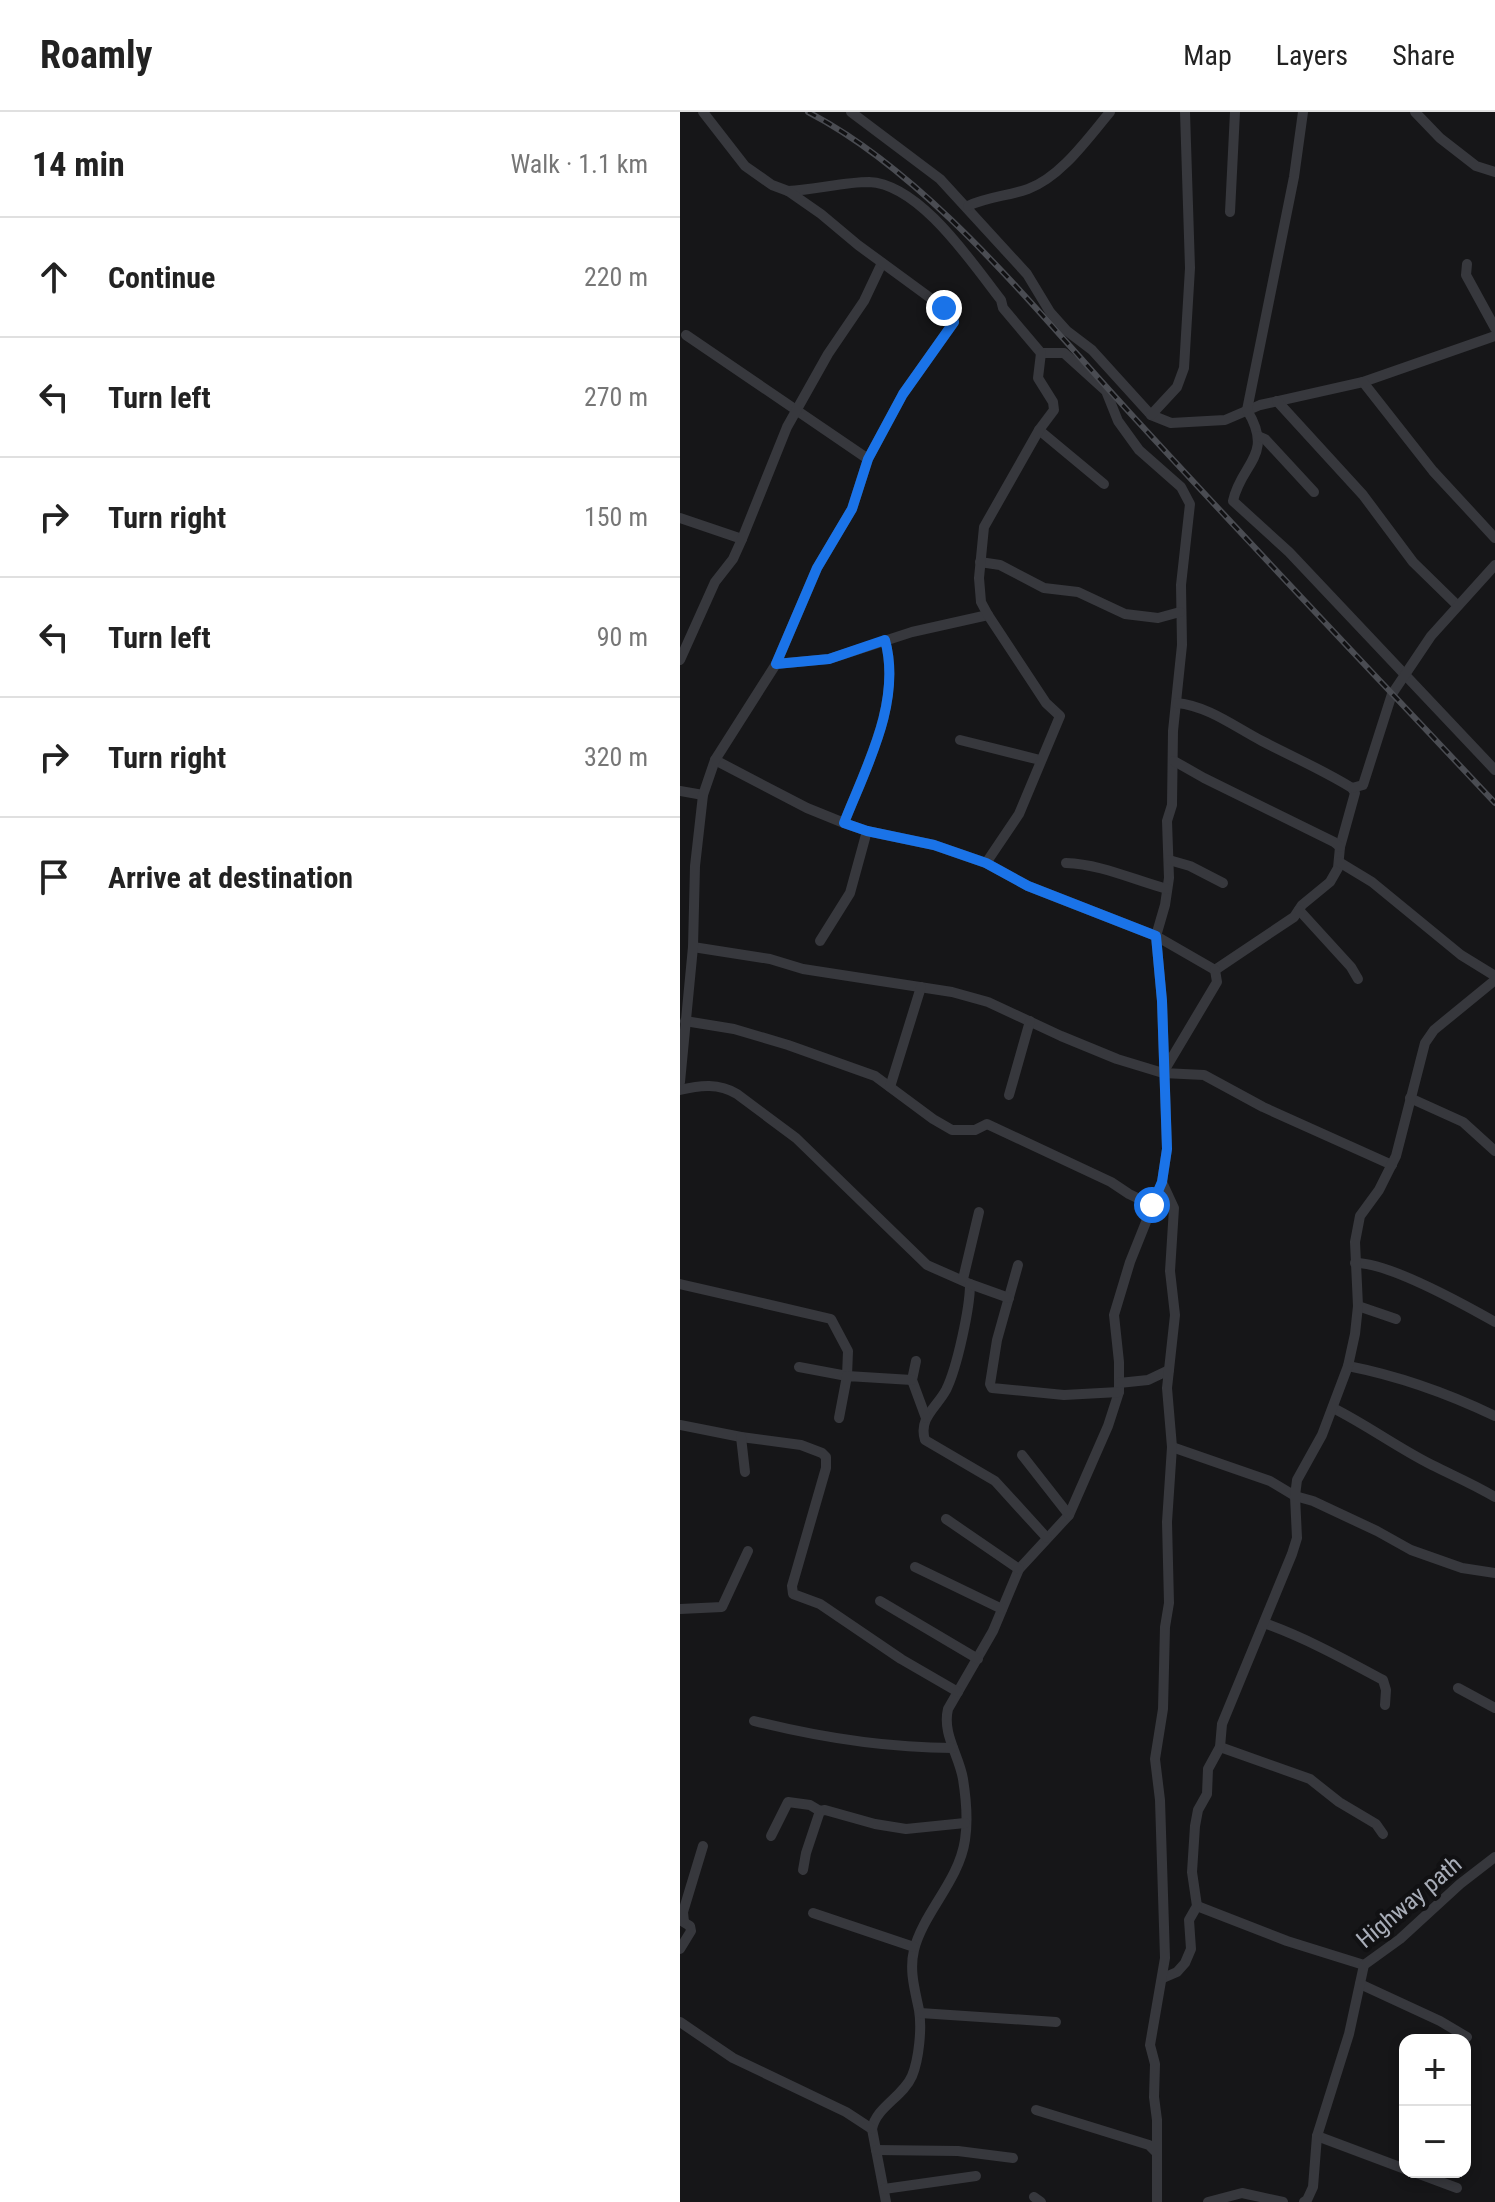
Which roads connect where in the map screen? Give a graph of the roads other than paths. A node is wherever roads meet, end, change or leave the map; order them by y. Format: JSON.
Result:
{"nodes":[{"id":1,"x":703,"y":112,"type":"edge"},
{"id":2,"x":1110,"y":112,"type":"edge"},
{"id":3,"x":1185,"y":112,"type":"edge"},
{"id":4,"x":1235,"y":112,"type":"edge"},
{"id":5,"x":1303,"y":112,"type":"edge"},
{"id":6,"x":1415,"y":112,"type":"edge"},
{"id":7,"x":854,"y":113,"type":"edge"},
{"id":8,"x":1495,"y":172,"type":"edge"},
{"id":9,"x":788,"y":191,"type":"junction"},
{"id":10,"x":968,"y":206,"type":"junction"},
{"id":11,"x":1230,"y":212,"type":"dead end"},
{"id":12,"x":882,"y":263,"type":"junction"},
{"id":13,"x":1467,"y":264,"type":"dead end"},
{"id":14,"x":1495,"y":328,"type":"edge"},
{"id":15,"x":686,"y":335,"type":"dead end"},
{"id":16,"x":1495,"y":336,"type":"edge"},
{"id":17,"x":1041,"y":353,"type":"junction"},
{"id":18,"x":1363,"y":382,"type":"junction"},
{"id":19,"x":1277,"y":401,"type":"junction"},
{"id":20,"x":796,"y":409,"type":"junction"},
{"id":21,"x":1247,"y":410,"type":"junction"},
{"id":22,"x":1151,"y":415,"type":"junction"},
{"id":23,"x":1039,"y":430,"type":"junction"},
{"id":24,"x":1258,"y":436,"type":"junction"},
{"id":25,"x":868,"y":459,"type":"junction"},
{"id":26,"x":1104,"y":484,"type":"dead end"},
{"id":27,"x":1314,"y":492,"type":"dead end"},
{"id":28,"x":680,"y":518,"type":"edge"},
{"id":29,"x":1495,"y":538,"type":"edge"},
{"id":30,"x":742,"y":539,"type":"junction"},
{"id":31,"x":980,"y":562,"type":"junction"},
{"id":32,"x":1495,"y":565,"type":"edge"},
{"id":33,"x":1486,"y":573,"type":"junction"},
{"id":34,"x":1495,"y":584,"type":"edge"},
{"id":35,"x":1457,"y":605,"type":"junction"},
{"id":36,"x":1180,"y":612,"type":"junction"},
{"id":37,"x":988,"y":615,"type":"junction"},
{"id":38,"x":885,"y":640,"type":"junction"},
{"id":39,"x":680,"y":656,"type":"edge"},
{"id":40,"x":776,"y":664,"type":"junction"},
{"id":41,"x":1405,"y":673,"type":"junction"},
{"id":42,"x":1177,"y":703,"type":"junction"},
{"id":43,"x":960,"y":740,"type":"dead end"},
{"id":44,"x":715,"y":760,"type":"junction"},
{"id":45,"x":1040,"y":760,"type":"junction"},
{"id":46,"x":1174,"y":761,"type":"junction"},
{"id":47,"x":1495,"y":770,"type":"edge"},
{"id":48,"x":1352,"y":788,"type":"junction"},
{"id":49,"x":680,"y":791,"type":"edge"},
{"id":50,"x":703,"y":795,"type":"junction"},
{"id":51,"x":844,"y":823,"type":"junction"},
{"id":52,"x":867,"y":831,"type":"junction"},
{"id":53,"x":1340,"y":847,"type":"junction"},
{"id":54,"x":1169,"y":860,"type":"junction"},
{"id":55,"x":1339,"y":862,"type":"junction"},
{"id":56,"x":986,"y":863,"type":"junction"},
{"id":57,"x":1066,"y":863,"type":"dead end"},
{"id":58,"x":1223,"y":883,"type":"dead end"},
{"id":59,"x":1167,"y":889,"type":"junction"},
{"id":60,"x":1299,"y":910,"type":"junction"},
{"id":61,"x":1156,"y":936,"type":"junction"},
{"id":62,"x":820,"y":941,"type":"dead end"},
{"id":63,"x":693,"y":947,"type":"junction"},
{"id":64,"x":1215,"y":970,"type":"junction"},
{"id":65,"x":1495,"y":978,"type":"edge"},
{"id":66,"x":1358,"y":979,"type":"dead end"},
{"id":67,"x":921,"y":987,"type":"junction"},
{"id":68,"x":685,"y":1021,"type":"junction"},
{"id":69,"x":1030,"y":1021,"type":"junction"},
{"id":70,"x":1163,"y":1073,"type":"junction"},
{"id":71,"x":680,"y":1082,"type":"edge"},
{"id":72,"x":890,"y":1087,"type":"junction"},
{"id":73,"x":680,"y":1090,"type":"edge"},
{"id":74,"x":1009,"y":1095,"type":"dead end"},
{"id":75,"x":1410,"y":1098,"type":"junction"},
{"id":76,"x":1495,"y":1151,"type":"edge"},
{"id":77,"x":1392,"y":1165,"type":"junction"},
{"id":78,"x":1162,"y":1182,"type":"junction"},
{"id":79,"x":1152,"y":1205,"type":"junction"},
{"id":80,"x":979,"y":1212,"type":"dead end"},
{"id":81,"x":1355,"y":1263,"type":"junction"},
{"id":82,"x":1018,"y":1265,"type":"dead end"},
{"id":83,"x":967,"y":1281,"type":"junction"},
{"id":84,"x":680,"y":1284,"type":"edge"},
{"id":85,"x":1009,"y":1298,"type":"junction"},
{"id":86,"x":1358,"y":1306,"type":"junction"},
{"id":87,"x":1396,"y":1319,"type":"dead end"},
{"id":88,"x":1495,"y":1322,"type":"edge"},
{"id":89,"x":916,"y":1361,"type":"dead end"},
{"id":90,"x":1348,"y":1366,"type":"junction"},
{"id":91,"x":799,"y":1367,"type":"dead end"},
{"id":92,"x":1169,"y":1370,"type":"junction"},
{"id":93,"x":847,"y":1376,"type":"junction"},
{"id":94,"x":912,"y":1380,"type":"junction"},
{"id":95,"x":1119,"y":1387,"type":"junction"},
{"id":96,"x":1333,"y":1408,"type":"junction"},
{"id":97,"x":1495,"y":1416,"type":"edge"},
{"id":98,"x":839,"y":1418,"type":"dead end"},
{"id":99,"x":926,"y":1418,"type":"junction"},
{"id":100,"x":680,"y":1425,"type":"edge"},
{"id":101,"x":741,"y":1437,"type":"junction"},
{"id":102,"x":1172,"y":1447,"type":"junction"},
{"id":103,"x":1022,"y":1455,"type":"dead end"},
{"id":104,"x":745,"y":1472,"type":"dead end"},
{"id":105,"x":1295,"y":1496,"type":"junction"},
{"id":106,"x":1495,"y":1497,"type":"edge"},
{"id":107,"x":1069,"y":1515,"type":"junction"},
{"id":108,"x":946,"y":1519,"type":"dead end"},
{"id":109,"x":1047,"y":1538,"type":"junction"},
{"id":110,"x":748,"y":1551,"type":"dead end"},
{"id":111,"x":915,"y":1567,"type":"dead end"},
{"id":112,"x":1019,"y":1569,"type":"junction"},
{"id":113,"x":1495,"y":1573,"type":"edge"},
{"id":114,"x":880,"y":1601,"type":"dead end"},
{"id":115,"x":680,"y":1609,"type":"edge"},
{"id":116,"x":1002,"y":1609,"type":"junction"},
{"id":117,"x":1264,"y":1623,"type":"junction"},
{"id":118,"x":978,"y":1659,"type":"junction"},
{"id":119,"x":1458,"y":1688,"type":"dead end"},
{"id":120,"x":958,"y":1692,"type":"junction"},
{"id":121,"x":1385,"y":1705,"type":"dead end"},
{"id":122,"x":1495,"y":1708,"type":"edge"},
{"id":123,"x":754,"y":1721,"type":"dead end"},
{"id":124,"x":1220,"y":1747,"type":"junction"},
{"id":125,"x":953,"y":1748,"type":"junction"},
{"id":126,"x":820,"y":1811,"type":"junction"},
{"id":127,"x":965,"y":1823,"type":"junction"},
{"id":128,"x":1383,"y":1834,"type":"dead end"},
{"id":129,"x":771,"y":1836,"type":"dead end"},
{"id":130,"x":703,"y":1846,"type":"dead end"},
{"id":131,"x":1495,"y":1857,"type":"edge"},
{"id":132,"x":803,"y":1870,"type":"dead end"},
{"id":133,"x":1197,"y":1906,"type":"junction"},
{"id":134,"x":813,"y":1913,"type":"dead end"},
{"id":135,"x":682,"y":1921,"type":"edge"},
{"id":136,"x":914,"y":1947,"type":"junction"},
{"id":137,"x":680,"y":1949,"type":"edge"},
{"id":138,"x":1364,"y":1965,"type":"junction"},
{"id":139,"x":1163,"y":1978,"type":"junction"},
{"id":140,"x":1360,"y":1984,"type":"junction"},
{"id":141,"x":920,"y":2013,"type":"junction"},
{"id":142,"x":1056,"y":2022,"type":"dead end"},
{"id":143,"x":682,"y":2028,"type":"edge"},
{"id":144,"x":1462,"y":2034,"type":"edge"},
{"id":145,"x":1036,"y":2110,"type":"dead end"},
{"id":146,"x":872,"y":2129,"type":"junction"},
{"id":147,"x":1317,"y":2136,"type":"junction"},
{"id":148,"x":876,"y":2150,"type":"junction"},
{"id":149,"x":1156,"y":2152,"type":"junction"},
{"id":150,"x":1013,"y":2158,"type":"dead end"},
{"id":151,"x":1399,"y":2167,"type":"edge"},
{"id":152,"x":976,"y":2176,"type":"dead end"},
{"id":153,"x":1430,"y":2178,"type":"edge"},
{"id":154,"x":1457,"y":2188,"type":"dead end"},
{"id":155,"x":884,"y":2189,"type":"junction"},
{"id":156,"x":1214,"y":2201,"type":"edge"},
{"id":157,"x":1307,"y":2201,"type":"edge"},
{"id":158,"x":886,"y":2202,"type":"edge"},
{"id":159,"x":1157,"y":2202,"type":"edge"},
{"id":160,"x":1283,"y":2202,"type":"edge"}],
"edges":[{"from":1,"to":9,"type":"street"},
{"from":2,"to":10,"type":"street"},
{"from":3,"to":22,"type":"street"},
{"from":4,"to":11,"type":"street"},
{"from":5,"to":21,"type":"street"},
{"from":6,"to":8,"type":"street"},
{"from":7,"to":10,"type":"street"},
{"from":9,"to":12,"type":"street"},
{"from":9,"to":17,"type":"street"},
{"from":10,"to":22,"type":"street"},
{"from":12,"to":20,"type":"street"},
{"from":12,"to":25,"type":"street"},
{"from":13,"to":14,"type":"street"},
{"from":15,"to":20,"type":"street"},
{"from":16,"to":18,"type":"street"},
{"from":17,"to":23,"type":"street"},
{"from":17,"to":36,"type":"street"},
{"from":18,"to":19,"type":"street"},
{"from":18,"to":29,"type":"street"},
{"from":19,"to":21,"type":"street"},
{"from":19,"to":35,"type":"street"},
{"from":20,"to":25,"type":"street"},
{"from":20,"to":30,"type":"street"},
{"from":21,"to":22,"type":"street"},
{"from":21,"to":24,"type":"street"},
{"from":23,"to":26,"type":"street"},
{"from":23,"to":31,"type":"street"},
{"from":24,"to":27,"type":"street"},
{"from":24,"to":41,"type":"street"},
{"from":25,"to":40,"type":"street"},
{"from":28,"to":30,"type":"street"},
{"from":30,"to":39,"type":"street"},
{"from":31,"to":36,"type":"street"},
{"from":31,"to":37,"type":"street"},
{"from":32,"to":33,"type":"street"},
{"from":33,"to":34,"type":"street"},
{"from":33,"to":35,"type":"street"},
{"from":35,"to":41,"type":"street"},
{"from":36,"to":42,"type":"street"},
{"from":37,"to":38,"type":"street"},
{"from":37,"to":45,"type":"street"},
{"from":38,"to":40,"type":"street"},
{"from":38,"to":51,"type":"street"},
{"from":40,"to":44,"type":"street"},
{"from":41,"to":47,"type":"street"},
{"from":41,"to":48,"type":"street"},
{"from":42,"to":46,"type":"street"},
{"from":42,"to":48,"type":"street"},
{"from":43,"to":45,"type":"street"},
{"from":44,"to":50,"type":"street"},
{"from":44,"to":51,"type":"street"},
{"from":45,"to":56,"type":"street"},
{"from":46,"to":53,"type":"street"},
{"from":46,"to":54,"type":"street"},
{"from":48,"to":53,"type":"street"},
{"from":49,"to":50,"type":"street"},
{"from":50,"to":63,"type":"street"},
{"from":51,"to":52,"type":"street"},
{"from":52,"to":56,"type":"street"},
{"from":52,"to":62,"type":"street"},
{"from":53,"to":55,"type":"street"},
{"from":54,"to":58,"type":"street"},
{"from":54,"to":59,"type":"street"},
{"from":55,"to":60,"type":"street"},
{"from":55,"to":65,"type":"street"},
{"from":56,"to":61,"type":"street"},
{"from":57,"to":59,"type":"street"},
{"from":59,"to":61,"type":"street"},
{"from":60,"to":64,"type":"street"},
{"from":60,"to":66,"type":"street"},
{"from":61,"to":64,"type":"street"},
{"from":61,"to":70,"type":"street"},
{"from":63,"to":67,"type":"street"},
{"from":63,"to":68,"type":"street"},
{"from":64,"to":70,"type":"street"},
{"from":65,"to":75,"type":"street"},
{"from":67,"to":69,"type":"street"},
{"from":67,"to":72,"type":"street"},
{"from":68,"to":71,"type":"street"},
{"from":68,"to":72,"type":"street"},
{"from":69,"to":70,"type":"street"},
{"from":69,"to":74,"type":"street"},
{"from":70,"to":77,"type":"street"},
{"from":70,"to":78,"type":"street"},
{"from":72,"to":79,"type":"street"},
{"from":73,"to":83,"type":"street"},
{"from":75,"to":76,"type":"street"},
{"from":75,"to":77,"type":"street"},
{"from":77,"to":81,"type":"street"},
{"from":78,"to":79,"type":"street"},
{"from":78,"to":92,"type":"street"},
{"from":79,"to":95,"type":"street"},
{"from":80,"to":83,"type":"street"},
{"from":81,"to":86,"type":"street"},
{"from":81,"to":88,"type":"street"},
{"from":82,"to":85,"type":"street"},
{"from":83,"to":85,"type":"street"},
{"from":83,"to":99,"type":"street"},
{"from":84,"to":93,"type":"street"},
{"from":85,"to":95,"type":"street"},
{"from":86,"to":87,"type":"street"},
{"from":86,"to":90,"type":"street"},
{"from":89,"to":94,"type":"street"},
{"from":90,"to":96,"type":"street"},
{"from":90,"to":97,"type":"street"},
{"from":91,"to":93,"type":"street"},
{"from":92,"to":95,"type":"street"},
{"from":92,"to":102,"type":"street"},
{"from":93,"to":94,"type":"street"},
{"from":93,"to":98,"type":"street"},
{"from":94,"to":99,"type":"street"},
{"from":95,"to":107,"type":"street"},
{"from":96,"to":105,"type":"street"},
{"from":96,"to":106,"type":"street"},
{"from":99,"to":109,"type":"street"},
{"from":100,"to":101,"type":"street"},
{"from":101,"to":104,"type":"street"},
{"from":101,"to":120,"type":"street"},
{"from":102,"to":105,"type":"street"},
{"from":102,"to":139,"type":"street"},
{"from":103,"to":107,"type":"street"},
{"from":105,"to":113,"type":"street"},
{"from":105,"to":117,"type":"street"},
{"from":107,"to":109,"type":"street"},
{"from":108,"to":112,"type":"street"},
{"from":109,"to":112,"type":"street"},
{"from":110,"to":115,"type":"street"},
{"from":111,"to":116,"type":"street"},
{"from":112,"to":116,"type":"street"},
{"from":114,"to":118,"type":"street"},
{"from":116,"to":118,"type":"street"},
{"from":117,"to":121,"type":"street"},
{"from":117,"to":124,"type":"street"},
{"from":118,"to":120,"type":"street"},
{"from":119,"to":122,"type":"street"},
{"from":120,"to":125,"type":"street"},
{"from":123,"to":125,"type":"street"},
{"from":124,"to":128,"type":"street"},
{"from":124,"to":133,"type":"street"},
{"from":125,"to":127,"type":"street"},
{"from":126,"to":127,"type":"street"},
{"from":126,"to":129,"type":"street"},
{"from":126,"to":132,"type":"street"},
{"from":127,"to":136,"type":"street"},
{"from":130,"to":135,"type":"street"},
{"from":131,"to":138,"type":"street","name":"Highway path"},
{"from":133,"to":138,"type":"street"},
{"from":133,"to":139,"type":"street"},
{"from":134,"to":136,"type":"street"},
{"from":135,"to":137,"type":"street"},
{"from":136,"to":141,"type":"street"},
{"from":138,"to":140,"type":"street","name":"Highway path"},
{"from":139,"to":149,"type":"street"},
{"from":140,"to":144,"type":"street"},
{"from":140,"to":147,"type":"street","name":"Highway path"},
{"from":141,"to":142,"type":"street"},
{"from":141,"to":146,"type":"street"},
{"from":143,"to":146,"type":"street"},
{"from":145,"to":149,"type":"street"},
{"from":146,"to":148,"type":"street"},
{"from":147,"to":151,"type":"street"},
{"from":147,"to":157,"type":"street","name":"Highway path"},
{"from":148,"to":150,"type":"street"},
{"from":148,"to":155,"type":"street"},
{"from":149,"to":159,"type":"street"},
{"from":152,"to":155,"type":"street"},
{"from":153,"to":154,"type":"street"},
{"from":155,"to":158,"type":"street"},
{"from":156,"to":160,"type":"street"}]}
